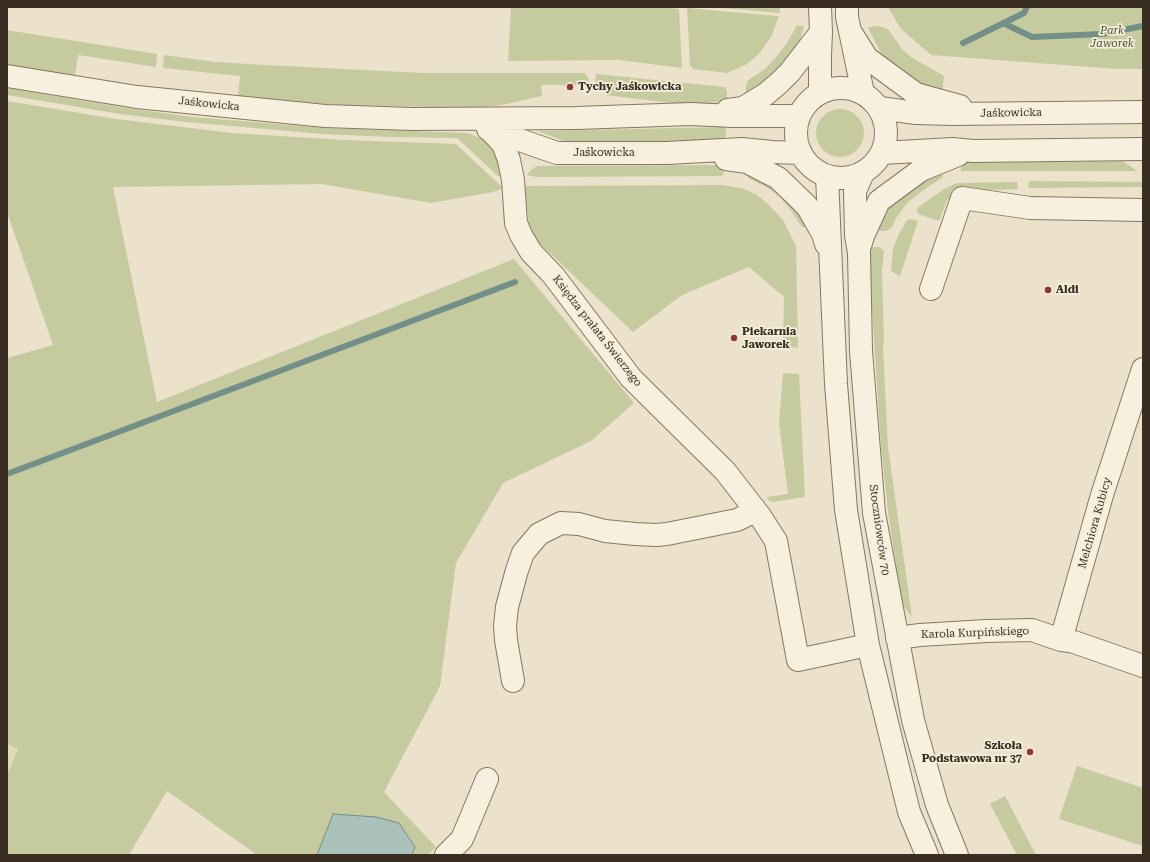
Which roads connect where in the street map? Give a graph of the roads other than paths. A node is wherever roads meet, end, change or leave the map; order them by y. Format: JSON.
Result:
{"nodes":[{"id":1,"x":820,"y":7,"type":"edge"},
{"id":2,"x":847,"y":7,"type":"edge"},
{"id":3,"x":850,"y":31,"type":"junction"},
{"id":4,"x":821,"y":32,"type":"junction"},
{"id":5,"x":7,"y":76,"type":"edge"},
{"id":6,"x":820,"y":92,"type":"junction"},
{"id":7,"x":863,"y":93,"type":"junction"},
{"id":8,"x":880,"y":108,"type":"junction"},
{"id":9,"x":1143,"y":112,"type":"edge"},
{"id":10,"x":986,"y":113,"type":"junction"},
{"id":11,"x":691,"y":114,"type":"junction"},
{"id":12,"x":799,"y":116,"type":"junction"},
{"id":13,"x":412,"y":119,"type":"junction"},
{"id":14,"x":489,"y":129,"type":"junction"},
{"id":15,"x":1143,"y":149,"type":"edge"},
{"id":16,"x":973,"y":152,"type":"junction"},
{"id":17,"x":666,"y":153,"type":"junction"},
{"id":18,"x":800,"y":153,"type":"junction"},
{"id":19,"x":882,"y":153,"type":"junction"},
{"id":20,"x":863,"y":173,"type":"junction"},
{"id":21,"x":827,"y":176,"type":"junction"},
{"id":22,"x":1143,"y":210,"type":"edge"},
{"id":23,"x":830,"y":253,"type":"junction"},
{"id":24,"x":859,"y":253,"type":"junction"},
{"id":25,"x":931,"y":289,"type":"dead end"},
{"id":26,"x":1143,"y":369,"type":"edge"},
{"id":27,"x":1137,"y":409,"type":"edge"},
{"id":28,"x":754,"y":508,"type":"junction"},
{"id":29,"x":897,"y":638,"type":"junction"},
{"id":30,"x":1061,"y":640,"type":"junction"},
{"id":31,"x":868,"y":645,"type":"junction"},
{"id":32,"x":1143,"y":666,"type":"edge"},
{"id":33,"x":513,"y":681,"type":"dead end"},
{"id":34,"x":487,"y":779,"type":"dead end"},
{"id":35,"x":446,"y":855,"type":"edge"},
{"id":36,"x":927,"y":855,"type":"edge"},
{"id":37,"x":956,"y":855,"type":"edge"}],
"edges":[{"from":1,"to":4,"type":"street"},
{"from":2,"to":3,"type":"street"},
{"from":3,"to":7,"type":"street"},
{"from":3,"to":10,"type":"street"},
{"from":4,"to":6,"type":"street"},
{"from":4,"to":11,"type":"street"},
{"from":5,"to":13,"type":"street","name":"Jaśkowicka"},
{"from":6,"to":7,"type":"street"},
{"from":6,"to":12,"type":"street"},
{"from":7,"to":8,"type":"street"},
{"from":8,"to":10,"type":"street","name":"Jaśkowicka"},
{"from":8,"to":19,"type":"street"},
{"from":9,"to":10,"type":"street","name":"Jaśkowicka"},
{"from":11,"to":12,"type":"street","name":"Jaśkowicka"},
{"from":11,"to":13,"type":"street","name":"Jaśkowicka"},
{"from":12,"to":18,"type":"street"},
{"from":13,"to":14,"type":"street","name":"Jaśkowicka"},
{"from":14,"to":17,"type":"street","name":"Jaśkowicka"},
{"from":14,"to":28,"type":"street","name":"Księdza prałata Świerzego"},
{"from":15,"to":16,"type":"street"},
{"from":16,"to":19,"type":"street"},
{"from":16,"to":24,"type":"street"},
{"from":17,"to":18,"type":"street","name":"Jaśkowicka"},
{"from":17,"to":23,"type":"street"},
{"from":18,"to":21,"type":"street"},
{"from":19,"to":20,"type":"street"},
{"from":20,"to":21,"type":"street"},
{"from":20,"to":24,"type":"street","name":"Stoczniowców 70"},
{"from":21,"to":23,"type":"street"},
{"from":22,"to":25,"type":"street"},
{"from":23,"to":31,"type":"street"},
{"from":24,"to":29,"type":"street","name":"Stoczniowców 70"},
{"from":26,"to":27,"type":"street","name":"Melchiora Kubicy"},
{"from":27,"to":30,"type":"street","name":"Melchiora Kubicy"},
{"from":28,"to":31,"type":"street","name":"Księdza prałata Świerzego"},
{"from":28,"to":33,"type":"street"},
{"from":29,"to":30,"type":"street","name":"Karola Kurpińskiego"},
{"from":29,"to":37,"type":"street","name":"Stoczniowców 70"},
{"from":30,"to":32,"type":"street","name":"Karola Kurpińskiego"},
{"from":31,"to":36,"type":"street"},
{"from":34,"to":35,"type":"street"}]}
